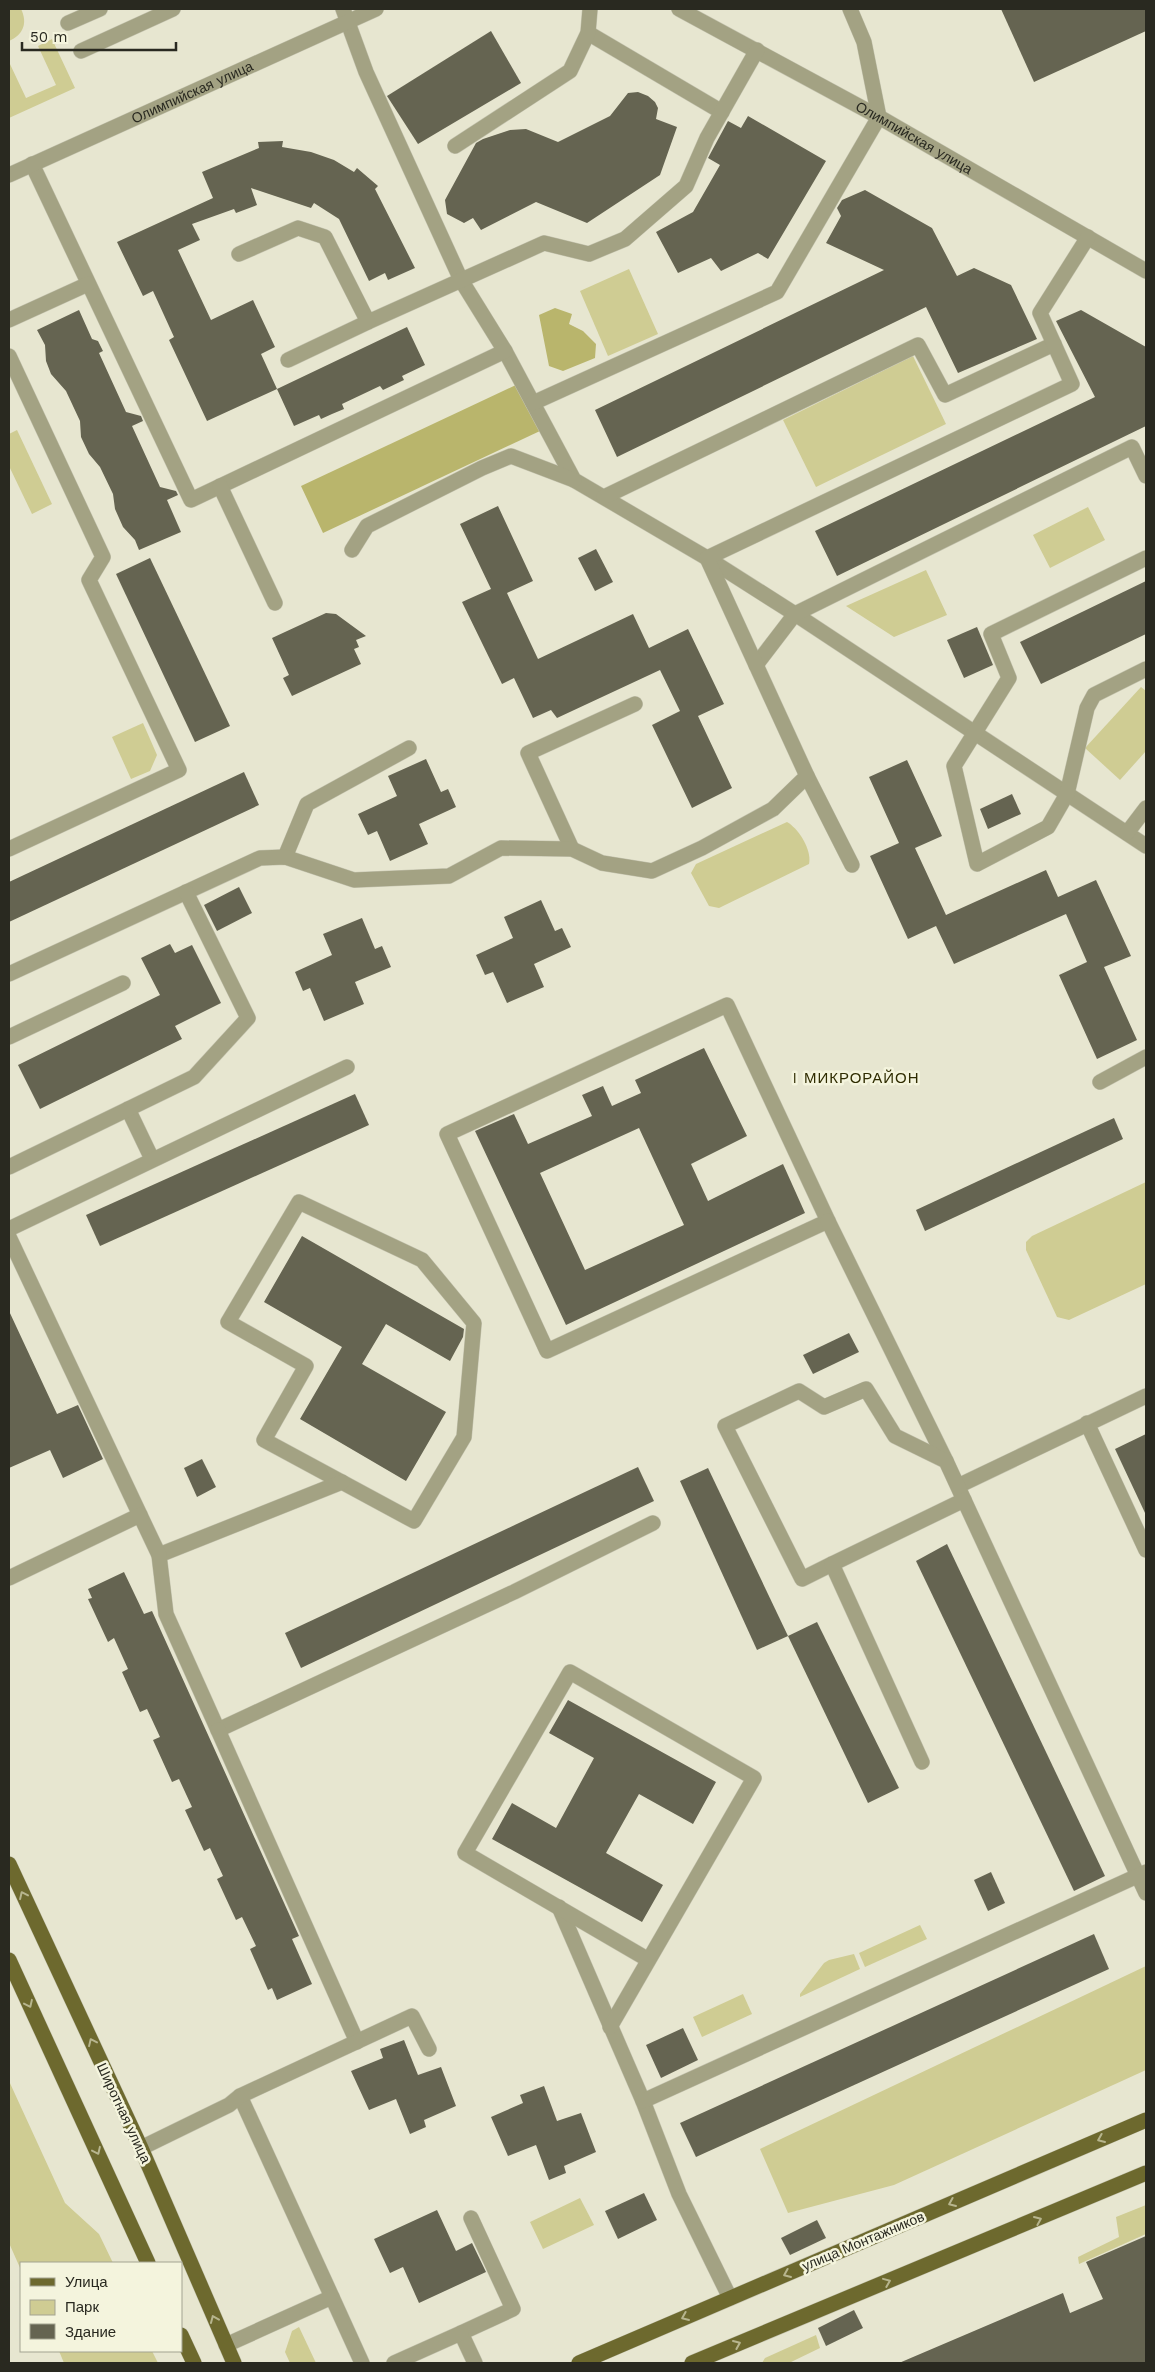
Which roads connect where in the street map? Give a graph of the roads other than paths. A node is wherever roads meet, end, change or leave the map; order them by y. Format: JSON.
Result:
{"nodes":[{"id":1,"x":100,"y":9,"type":"edge"},
{"id":2,"x":173,"y":9,"type":"edge"},
{"id":3,"x":376,"y":9,"type":"edge"},
{"id":4,"x":590,"y":9,"type":"edge"},
{"id":5,"x":679,"y":9,"type":"edge"},
{"id":6,"x":850,"y":9,"type":"edge"},
{"id":7,"x":345,"y":15,"type":"edge"},
{"id":8,"x":68,"y":23,"type":"dead end"},
{"id":9,"x":588,"y":33,"type":"junction"},
{"id":10,"x":757,"y":50,"type":"junction"},
{"id":11,"x":81,"y":51,"type":"dead end"},
{"id":12,"x":722,"y":112,"type":"junction"},
{"id":13,"x":879,"y":117,"type":"junction"},
{"id":14,"x":455,"y":146,"type":"dead end"},
{"id":15,"x":32,"y":164,"type":"junction"},
{"id":16,"x":9,"y":175,"type":"edge"},
{"id":17,"x":1088,"y":237,"type":"junction"},
{"id":18,"x":239,"y":254,"type":"dead end"},
{"id":19,"x":1146,"y":271,"type":"edge"},
{"id":20,"x":461,"y":280,"type":"junction"},
{"id":21,"x":88,"y":284,"type":"junction"},
{"id":22,"x":9,"y":320,"type":"edge"},
{"id":23,"x":368,"y":322,"type":"junction"},
{"id":24,"x":1054,"y":344,"type":"junction"},
{"id":25,"x":505,"y":351,"type":"junction"},
{"id":26,"x":9,"y":356,"type":"edge"},
{"id":27,"x":288,"y":360,"type":"dead end"},
{"id":28,"x":533,"y":403,"type":"junction"},
{"id":29,"x":1146,"y":476,"type":"edge"},
{"id":30,"x":574,"y":480,"type":"junction"},
{"id":31,"x":220,"y":486,"type":"junction"},
{"id":32,"x":604,"y":497,"type":"junction"},
{"id":33,"x":352,"y":550,"type":"dead end"},
{"id":34,"x":706,"y":558,"type":"junction"},
{"id":35,"x":1146,"y":558,"type":"edge"},
{"id":36,"x":275,"y":603,"type":"dead end"},
{"id":37,"x":796,"y":614,"type":"junction"},
{"id":38,"x":756,"y":665,"type":"junction"},
{"id":39,"x":1146,"y":669,"type":"edge"},
{"id":40,"x":635,"y":704,"type":"dead end"},
{"id":41,"x":974,"y":732,"type":"junction"},
{"id":42,"x":409,"y":748,"type":"dead end"},
{"id":43,"x":807,"y":776,"type":"junction"},
{"id":44,"x":1067,"y":794,"type":"junction"},
{"id":45,"x":1146,"y":808,"type":"edge"},
{"id":46,"x":1127,"y":834,"type":"junction"},
{"id":47,"x":1146,"y":846,"type":"edge"},
{"id":48,"x":9,"y":849,"type":"edge"},
{"id":49,"x":572,"y":849,"type":"junction"},
{"id":50,"x":285,"y":857,"type":"junction"},
{"id":51,"x":852,"y":865,"type":"dead end"},
{"id":52,"x":186,"y":892,"type":"junction"},
{"id":53,"x":9,"y":974,"type":"edge"},
{"id":54,"x":123,"y":983,"type":"dead end"},
{"id":55,"x":9,"y":1037,"type":"edge"},
{"id":56,"x":1146,"y":1057,"type":"edge"},
{"id":57,"x":347,"y":1066,"type":"dead end"},
{"id":58,"x":1100,"y":1082,"type":"dead end"},
{"id":59,"x":128,"y":1109,"type":"junction"},
{"id":60,"x":152,"y":1159,"type":"junction"},
{"id":61,"x":9,"y":1167,"type":"edge"},
{"id":62,"x":828,"y":1222,"type":"junction"},
{"id":63,"x":9,"y":1229,"type":"edge"},
{"id":64,"x":9,"y":1237,"type":"edge"},
{"id":65,"x":1146,"y":1396,"type":"edge"},
{"id":66,"x":1087,"y":1423,"type":"junction"},
{"id":67,"x":946,"y":1461,"type":"junction"},
{"id":68,"x":342,"y":1482,"type":"junction"},
{"id":69,"x":958,"y":1486,"type":"junction"},
{"id":70,"x":964,"y":1500,"type":"junction"},
{"id":71,"x":140,"y":1515,"type":"junction"},
{"id":72,"x":653,"y":1523,"type":"dead end"},
{"id":73,"x":1146,"y":1550,"type":"edge"},
{"id":74,"x":159,"y":1555,"type":"junction"},
{"id":75,"x":832,"y":1564,"type":"junction"},
{"id":76,"x":9,"y":1578,"type":"edge"},
{"id":77,"x":218,"y":1730,"type":"junction"},
{"id":78,"x":922,"y":1762,"type":"dead end"},
{"id":79,"x":9,"y":1864,"type":"edge"},
{"id":80,"x":1142,"y":1874,"type":"edge"},
{"id":81,"x":1146,"y":1893,"type":"edge"},
{"id":82,"x":558,"y":1908,"type":"junction"},
{"id":83,"x":647,"y":1959,"type":"junction"},
{"id":84,"x":9,"y":1960,"type":"edge"},
{"id":85,"x":610,"y":2027,"type":"junction"},
{"id":86,"x":357,"y":2042,"type":"junction"},
{"id":87,"x":429,"y":2049,"type":"dead end"},
{"id":88,"x":240,"y":2096,"type":"junction"},
{"id":89,"x":642,"y":2101,"type":"junction"},
{"id":90,"x":1146,"y":2120,"type":"edge"},
{"id":91,"x":141,"y":2148,"type":"junction"},
{"id":92,"x":1146,"y":2173,"type":"edge"},
{"id":93,"x":472,"y":2218,"type":"dead end"},
{"id":94,"x":148,"y":2262,"type":"edge"},
{"id":95,"x":332,"y":2297,"type":"junction"},
{"id":96,"x":730,"y":2298,"type":"junction"},
{"id":97,"x":461,"y":2333,"type":"junction"},
{"id":98,"x":182,"y":2336,"type":"edge"},
{"id":99,"x":226,"y":2346,"type":"junction"},
{"id":100,"x":194,"y":2363,"type":"edge"},
{"id":101,"x":234,"y":2363,"type":"edge"},
{"id":102,"x":362,"y":2363,"type":"edge"},
{"id":103,"x":394,"y":2363,"type":"edge"},
{"id":104,"x":475,"y":2363,"type":"edge"},
{"id":105,"x":579,"y":2363,"type":"edge"},
{"id":106,"x":692,"y":2363,"type":"edge"}],
"edges":[{"from":1,"to":8,"type":"street"},
{"from":2,"to":11,"type":"street"},
{"from":3,"to":7,"type":"street","name":"Олимпийская улица"},
{"from":4,"to":9,"type":"street"},
{"from":5,"to":10,"type":"street","name":"Олимпийская улица"},
{"from":6,"to":13,"type":"street"},
{"from":7,"to":15,"type":"street","name":"Олимпийская улица"},
{"from":7,"to":20,"type":"street"},
{"from":9,"to":12,"type":"street"},
{"from":9,"to":14,"type":"street"},
{"from":10,"to":12,"type":"street"},
{"from":10,"to":13,"type":"street","name":"Олимпийская улица"},
{"from":12,"to":20,"type":"street"},
{"from":13,"to":17,"type":"street","name":"Олимпийская улица"},
{"from":13,"to":28,"type":"street"},
{"from":15,"to":16,"type":"street","name":"Олимпийская улица"},
{"from":15,"to":21,"type":"street"},
{"from":17,"to":19,"type":"street","name":"Олимпийская улица"},
{"from":17,"to":24,"type":"street"},
{"from":18,"to":23,"type":"street"},
{"from":20,"to":23,"type":"street"},
{"from":20,"to":25,"type":"street"},
{"from":21,"to":22,"type":"street"},
{"from":21,"to":31,"type":"street"},
{"from":23,"to":27,"type":"street"},
{"from":24,"to":32,"type":"street"},
{"from":24,"to":34,"type":"street"},
{"from":25,"to":28,"type":"street"},
{"from":25,"to":31,"type":"street"},
{"from":26,"to":48,"type":"street"},
{"from":28,"to":30,"type":"street"},
{"from":29,"to":37,"type":"street"},
{"from":30,"to":32,"type":"street"},
{"from":30,"to":33,"type":"street"},
{"from":31,"to":36,"type":"street"},
{"from":32,"to":34,"type":"street"},
{"from":34,"to":37,"type":"street"},
{"from":34,"to":38,"type":"street"},
{"from":35,"to":41,"type":"street"},
{"from":37,"to":38,"type":"street"},
{"from":37,"to":41,"type":"street"},
{"from":38,"to":43,"type":"street"},
{"from":39,"to":44,"type":"street"},
{"from":40,"to":49,"type":"street"},
{"from":41,"to":44,"type":"street"},
{"from":41,"to":44,"type":"street"},
{"from":42,"to":50,"type":"street"},
{"from":43,"to":49,"type":"street"},
{"from":43,"to":51,"type":"street"},
{"from":44,"to":46,"type":"street"},
{"from":45,"to":46,"type":"street"},
{"from":46,"to":47,"type":"street"},
{"from":49,"to":50,"type":"street"},
{"from":50,"to":52,"type":"street"},
{"from":52,"to":53,"type":"street"},
{"from":52,"to":59,"type":"street"},
{"from":54,"to":55,"type":"street"},
{"from":56,"to":58,"type":"street"},
{"from":57,"to":60,"type":"street"},
{"from":59,"to":60,"type":"street"},
{"from":59,"to":61,"type":"street"},
{"from":60,"to":63,"type":"street"},
{"from":62,"to":62,"type":"street"},
{"from":62,"to":67,"type":"street"},
{"from":64,"to":71,"type":"street"},
{"from":65,"to":66,"type":"street"},
{"from":66,"to":69,"type":"street"},
{"from":66,"to":73,"type":"street"},
{"from":67,"to":69,"type":"street"},
{"from":67,"to":75,"type":"street"},
{"from":68,"to":68,"type":"street"},
{"from":68,"to":74,"type":"street"},
{"from":69,"to":70,"type":"street"},
{"from":70,"to":75,"type":"street"},
{"from":70,"to":80,"type":"street"},
{"from":71,"to":74,"type":"street"},
{"from":71,"to":76,"type":"street"},
{"from":72,"to":77,"type":"street"},
{"from":74,"to":77,"type":"street"},
{"from":75,"to":78,"type":"street"},
{"from":77,"to":86,"type":"street"},
{"from":91,"to":79,"type":"main road","name":"Широтная улица","one_way":true},
{"from":80,"to":81,"type":"street"},
{"from":80,"to":89,"type":"street"},
{"from":82,"to":83,"type":"street"},
{"from":82,"to":83,"type":"street"},
{"from":82,"to":85,"type":"street"},
{"from":83,"to":85,"type":"street"},
{"from":84,"to":94,"type":"main road","one_way":true},
{"from":85,"to":89,"type":"street"},
{"from":86,"to":87,"type":"street"},
{"from":86,"to":88,"type":"street"},
{"from":88,"to":91,"type":"street"},
{"from":88,"to":95,"type":"street"},
{"from":89,"to":96,"type":"street"},
{"from":90,"to":96,"type":"main road","name":"улица Монтажников","one_way":true},
{"from":99,"to":91,"type":"main road","name":"Широтная улица","one_way":true},
{"from":106,"to":92,"type":"main road","one_way":true},
{"from":93,"to":97,"type":"street"},
{"from":95,"to":99,"type":"street"},
{"from":95,"to":102,"type":"street"},
{"from":96,"to":105,"type":"main road","name":"улица Монтажников","one_way":true},
{"from":97,"to":103,"type":"street"},
{"from":97,"to":104,"type":"street"},
{"from":98,"to":100,"type":"main road"},
{"from":99,"to":101,"type":"main road","name":"Широтная улица"}]}
